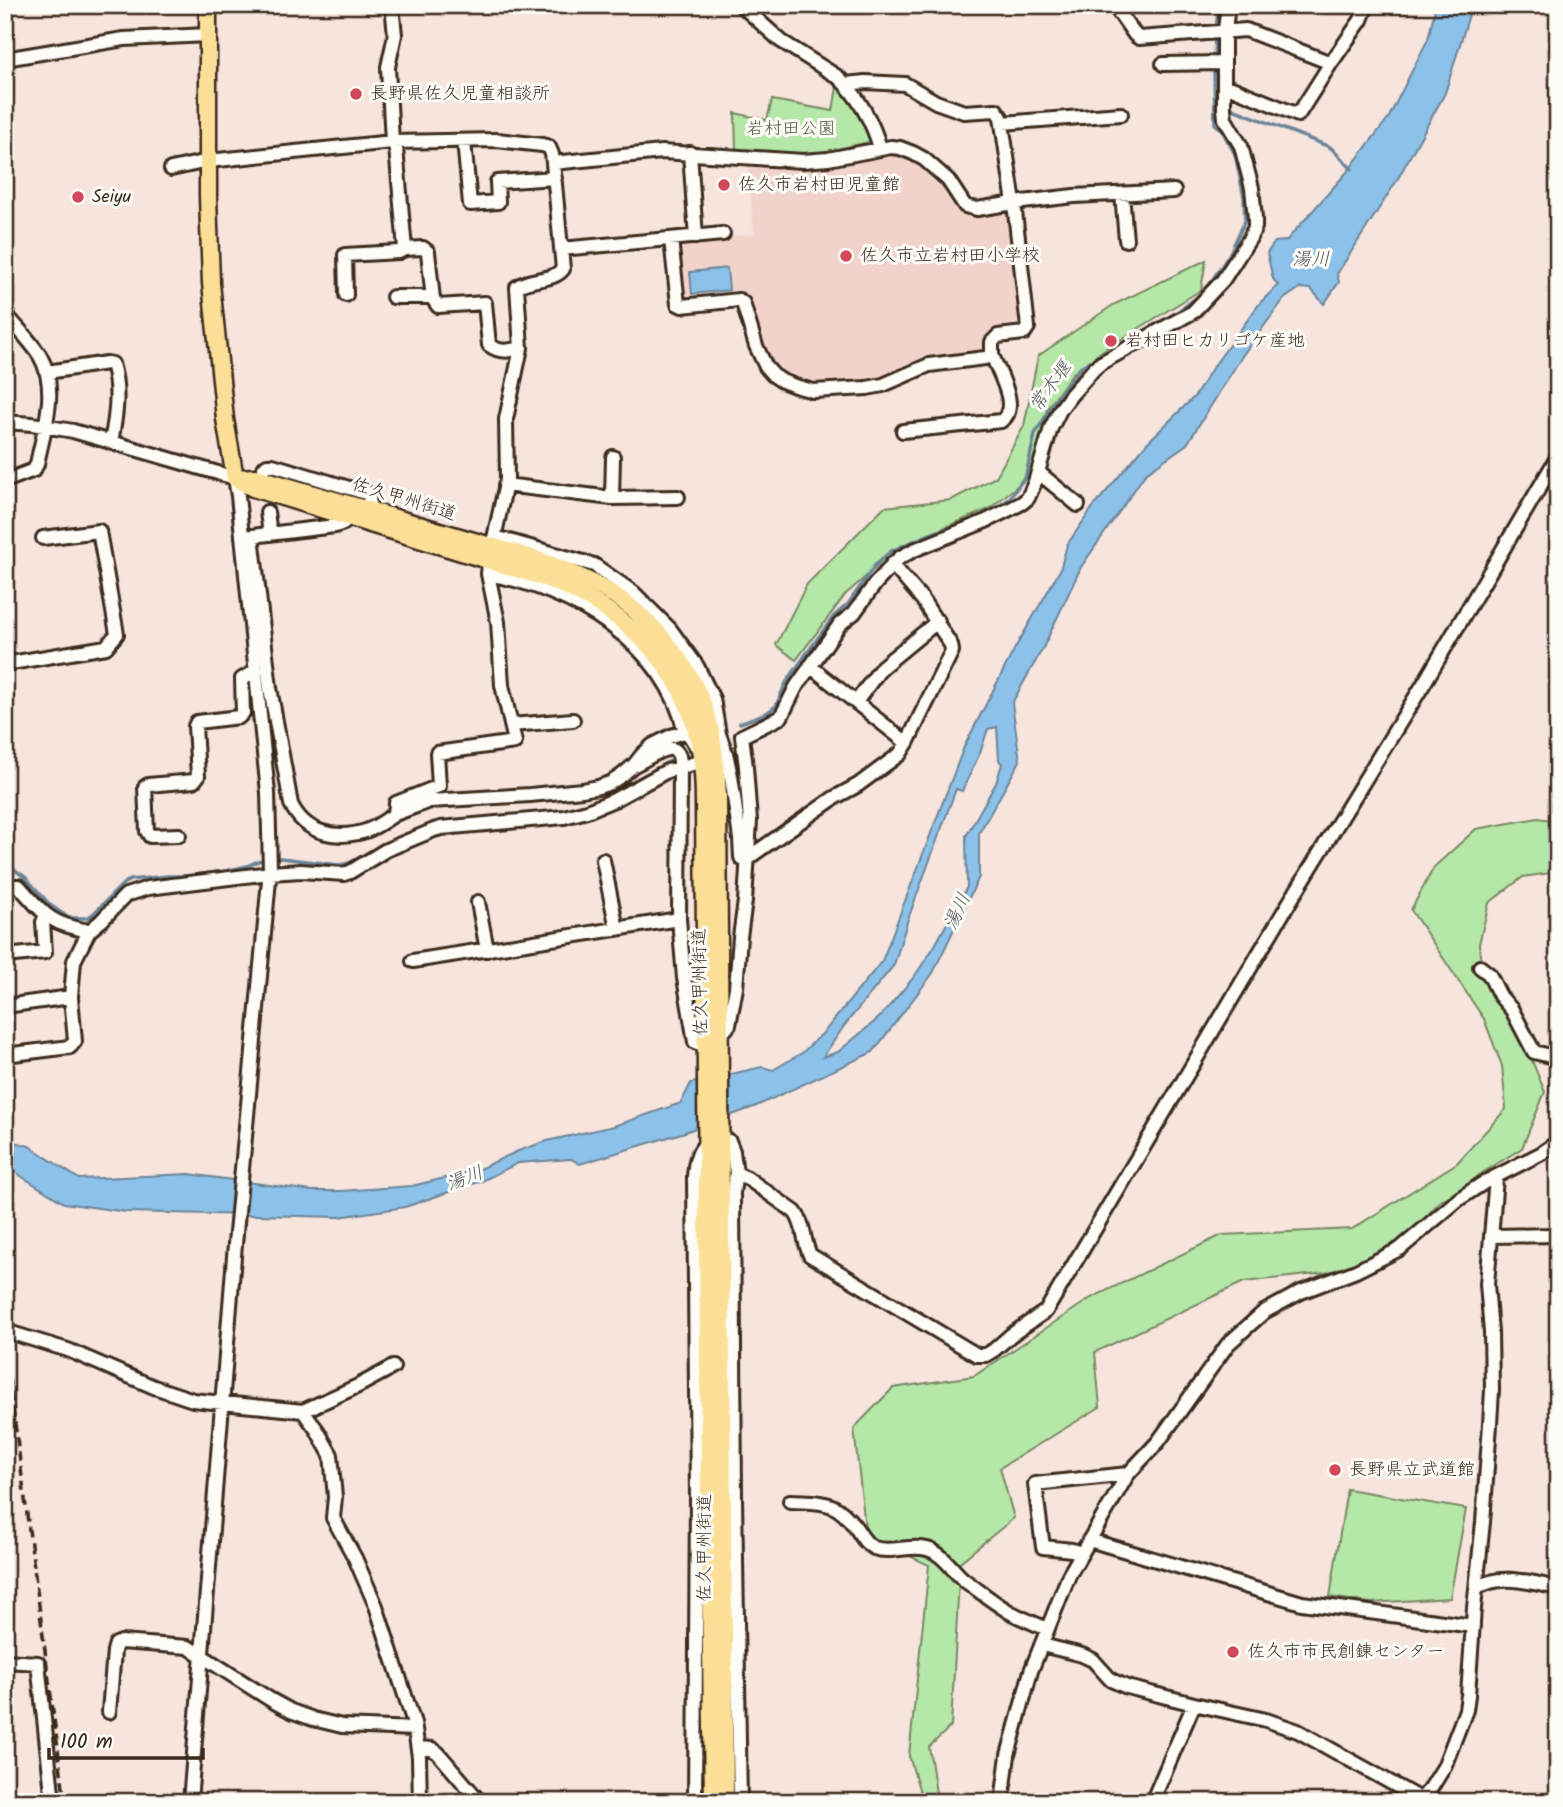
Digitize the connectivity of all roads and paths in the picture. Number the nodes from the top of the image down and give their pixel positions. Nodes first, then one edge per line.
1 (208, 5) edge
2 (392, 5) edge
3 (741, 5) edge
4 (1114, 5) edge
5 (1228, 5) edge
6 (1367, 5) edge
7 (1219, 32) junction
8 (208, 35) junction
9 (5, 59) edge
10 (1331, 63) junction
11 (1163, 64) dead end
12 (1218, 64) junction
13 (846, 84) junction
14 (1224, 98) junction
15 (1121, 114) dead end
16 (1002, 123) junction
17 (464, 141) junction
18 (392, 142) junction
19 (880, 148) junction
20 (690, 153) junction
21 (208, 161) junction
22 (553, 163) junction
23 (171, 169) dead end
24 (555, 178) junction
25 (1174, 191) dead end
26 (1122, 194) junction
27 (1014, 203) junction
28 (723, 234) dead end
29 (696, 237) junction
30 (671, 239) junction
31 (1126, 240) dead end
32 (561, 248) junction
33 (405, 249) junction
34 (346, 295) dead end
35 (393, 297) dead end
36 (433, 297) junction
37 (5, 313) edge
38 (521, 348) junction
39 (992, 355) junction
40 (47, 372) junction
41 (5, 422) edge
42 (44, 426) junction
43 (903, 431) dead end
44 (111, 442) junction
45 (1558, 456) edge
46 (612, 457) dead end
47 (264, 468) dead end
48 (1038, 472) junction
49 (235, 478) junction
50 (5, 481) edge
51 (505, 485) junction
52 (678, 497) dead end
53 (612, 498) junction
54 (1078, 505) dead end
55 (370, 510) junction
56 (267, 512) dead end
57 (346, 517) junction
58 (270, 534) junction
59 (247, 536) junction
60 (43, 538) dead end
61 (491, 555) junction
62 (892, 564) junction
63 (938, 621) junction
64 (5, 664) edge
65 (810, 666) junction
66 (256, 671) junction
67 (856, 702) junction
68 (573, 720) dead end
69 (511, 725) junction
70 (685, 732) junction
71 (742, 736) junction
72 (719, 738) junction
73 (906, 743) junction
74 (698, 757) junction
75 (634, 765) junction
76 (680, 768) junction
77 (395, 814) junction
78 (179, 835) dead end
79 (748, 857) junction
80 (603, 860) dead end
81 (270, 871) junction
82 (5, 886) edge
83 (478, 902) dead end
84 (46, 915) junction
85 (679, 919) junction
86 (617, 929) junction
87 (89, 930) junction
88 (487, 950) junction
89 (5, 956) edge
90 (414, 961) dead end
91 (1480, 967) dead end
92 (71, 998) junction
93 (5, 1006) edge
94 (720, 1031) junction
95 (711, 1048) junction
96 (5, 1055) edge
97 (1558, 1058) edge
98 (714, 1136) junction
99 (1558, 1142) edge
100 (736, 1173) junction
101 (1496, 1178) junction
102 (1558, 1235) edge
103 (1491, 1236) junction
104 (5, 1331) edge
105 (393, 1367) dead end
106 (222, 1403) junction
107 (303, 1411) junction
108 (1128, 1474) junction
109 (790, 1502) dead end
110 (1089, 1540) junction
111 (1081, 1553) junction
112 (1477, 1588) junction
113 (1558, 1588) edge
114 (1473, 1626) junction
115 (1047, 1629) junction
116 (1042, 1644) junction
117 (202, 1655) junction
118 (5, 1661) edge
119 (1194, 1704) junction
120 (109, 1712) dead end
121 (415, 1730) junction
122 (418, 1748) junction
123 (1419, 1800) edge
124 (53, 1802) edge
125 (190, 1802) edge
126 (419, 1802) edge
127 (480, 1802) edge
128 (695, 1802) edge
129 (713, 1802) edge
130 (726, 1802) edge
131 (740, 1802) edge
132 (1002, 1802) edge
133 (1152, 1802) edge

1 - 8 main road
2 - 18 street
3 - 13 street
4 - 7 street
5 - 7 street
6 - 10 street
7 - 10 street
7 - 12 street
8 - 9 street
8 - 21 main road
10 - 14 street
11 - 12 street
12 - 14 street
13 - 16 street
13 - 19 street
14 - 48 street
15 - 16 street
16 - 27 street
17 - 18 street
17 - 22 street
17 - 24 street
18 - 21 street
18 - 33 street
19 - 20 street
19 - 27 street
20 - 22 street
20 - 29 street
21 - 23 street
21 - 49 main road
22 - 24 street
24 - 32 street
25 - 26 street
26 - 27 street
26 - 31 street
27 - 39 street
28 - 29 street
29 - 30 street
30 - 32 street
30 - 39 street
32 - 38 street
33 - 34 street
33 - 36 street
35 - 36 street
36 - 38 street
37 - 40 street
38 - 51 street
39 - 43 street
40 - 42 street
40 - 44 street
41 - 42 street
42 - 44 street
42 - 50 street
44 - 49 street
45 - 100 street
46 - 53 street
47 - 55 street
48 - 54 street
48 - 62 street
49 - 55 main road, 佐久甲州街道
49 - 57 main road, 佐久甲州街道
49 - 59 street
51 - 53 street
51 - 61 street
52 - 53 street
55 - 61 main road, 佐久甲州街道
56 - 58 street
57 - 58 street
57 - 61 main road, 佐久甲州街道
58 - 59 street
59 - 66 street
59 - 77 street
60 - 64 street
61 - 69 street
61 - 70 street
61 - 72 main road, 佐久甲州街道
61 - 74 main road, 佐久甲州街道
62 - 63 street
62 - 65 street
63 - 67 street
63 - 73 street
65 - 67 street
65 - 71 street
66 - 78 street
66 - 81 street
67 - 73 street
68 - 69 street
69 - 77 street
70 - 74 street
70 - 75 street
71 - 72 street
71 - 79 street
72 - 79 street
72 - 94 main road, 佐久甲州街道
73 - 79 street
74 - 76 street
74 - 95 main road, 佐久甲州街道
75 - 76 street
75 - 77 street
76 - 81 street
76 - 85 street
79 - 94 street
80 - 86 street
81 - 87 street
81 - 106 street
82 - 84 street
83 - 88 street
84 - 87 street
84 - 89 street
85 - 86 street
85 - 95 street
86 - 88 street
87 - 92 street
88 - 90 street
91 - 97 street
92 - 93 street
92 - 96 street
94 - 95 main road, 佐久甲州街道
95 - 98 main road, 佐久甲州街道
98 - 100 street
98 - 128 street
98 - 129 main road, 佐久甲州街道
98 - 130 main road, 佐久甲州街道
99 - 101 street
100 - 131 street
101 - 103 street
101 - 108 street
102 - 103 street
103 - 112 street
104 - 106 street
105 - 107 street
106 - 107 street
106 - 117 street
107 - 121 street
108 - 110 street
108 - 111 street
109 - 115 street
110 - 111 street
110 - 114 street
111 - 115 street
112 - 113 street
112 - 114 street
114 - 123 street
115 - 116 street
116 - 119 street
116 - 132 street
117 - 120 street
117 - 121 street
117 - 125 street
118 - 124 street
119 - 123 street
119 - 133 street
121 - 122 street
122 - 126 street
122 - 127 street

